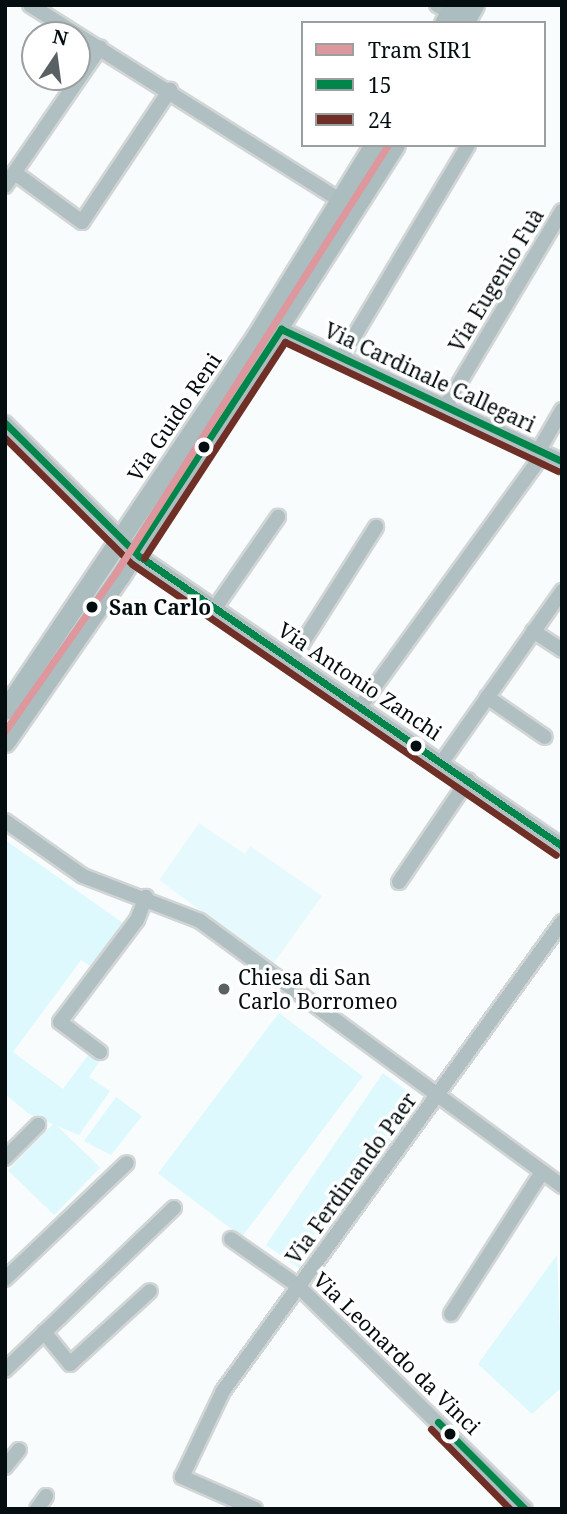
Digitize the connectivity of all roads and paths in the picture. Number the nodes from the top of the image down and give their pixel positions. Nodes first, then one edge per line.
1 (30, 5) edge
2 (474, 5) edge
3 (450, 14) edge
4 (100, 48) junction
5 (170, 90) junction
6 (373, 147) edge
7 (394, 147) edge
8 (467, 147) edge
9 (15, 173) junction
10 (5, 186) edge
11 (341, 201) junction
12 (562, 211) edge
13 (281, 329) junction
14 (340, 360) junction
15 (445, 407) junction
16 (562, 411) edge
17 (8, 430) edge
18 (542, 451) junction
19 (562, 461) edge
20 (278, 517) dead end
21 (376, 527) dead end
22 (128, 546) junction
23 (562, 591) edge
24 (215, 608) junction
25 (533, 631) junction
26 (562, 650) edge
27 (291, 661) junction
28 (487, 698) junction
29 (360, 707) junction
30 (5, 710) edge
31 (545, 737) dead end
32 (5, 742) edge
33 (442, 762) junction
34 (468, 780) junction
35 (5, 821) edge
36 (562, 845) edge
37 (399, 882) dead end
38 (146, 897) junction
39 (562, 922) edge
40 (100, 1052) dead end
41 (437, 1095) junction
42 (38, 1125) dead end
43 (5, 1158) edge
44 (127, 1163) dead end
45 (542, 1172) junction
46 (562, 1186) edge
47 (174, 1208) dead end
48 (231, 1239) dead end
49 (5, 1279) edge
50 (298, 1286) junction
51 (150, 1291) dead end
52 (451, 1314) dead end
53 (44, 1332) junction
54 (5, 1370) edge
55 (19, 1450) dead end
56 (5, 1467) edge
57 (46, 1496) dead end
58 (37, 1509) edge
59 (256, 1509) edge
60 (525, 1509) edge

1 - 4 street
2 - 3 street
4 - 5 street
4 - 9 street
5 - 9 street
5 - 11 street
6 - 11 street, Via Guido Reni
7 - 13 street, Via Guido Reni
8 - 14 street
9 - 10 street
11 - 22 street, Via Guido Reni
12 - 15 street, Via Eugenio Fuà
13 - 14 street, Via Cardinale Callegari
13 - 22 street, Via Guido Reni
14 - 15 street, Via Cardinale Callegari
15 - 18 street, Via Cardinale Callegari
16 - 18 street
17 - 22 street, Via Antonio Zanchi
18 - 19 street, Via Cardinale Callegari
18 - 29 street
20 - 24 street
21 - 27 street
22 - 24 street, Via Antonio Zanchi
22 - 30 street, Via Guido Reni
22 - 32 street, Via Guido Reni
23 - 25 street
24 - 27 street, Via Antonio Zanchi
25 - 26 street
25 - 28 street
27 - 29 street, Via Antonio Zanchi
28 - 31 street
28 - 33 street
29 - 33 street, Via Antonio Zanchi
33 - 34 street, Via Antonio Zanchi
34 - 36 street, Via Antonio Zanchi
34 - 37 street
35 - 38 street
38 - 40 street
38 - 41 street
39 - 41 street, Via Ferdinando Paer
41 - 45 street
41 - 50 street, Via Ferdinando Paer
42 - 43 street
44 - 49 street
45 - 46 street
45 - 52 street
47 - 53 street
48 - 50 street, Via Leonardo da Vinci
50 - 59 street, Via Ferdinando Paer
50 - 60 street, Via Leonardo da Vinci
51 - 53 street
53 - 54 street
55 - 56 street
57 - 58 street

